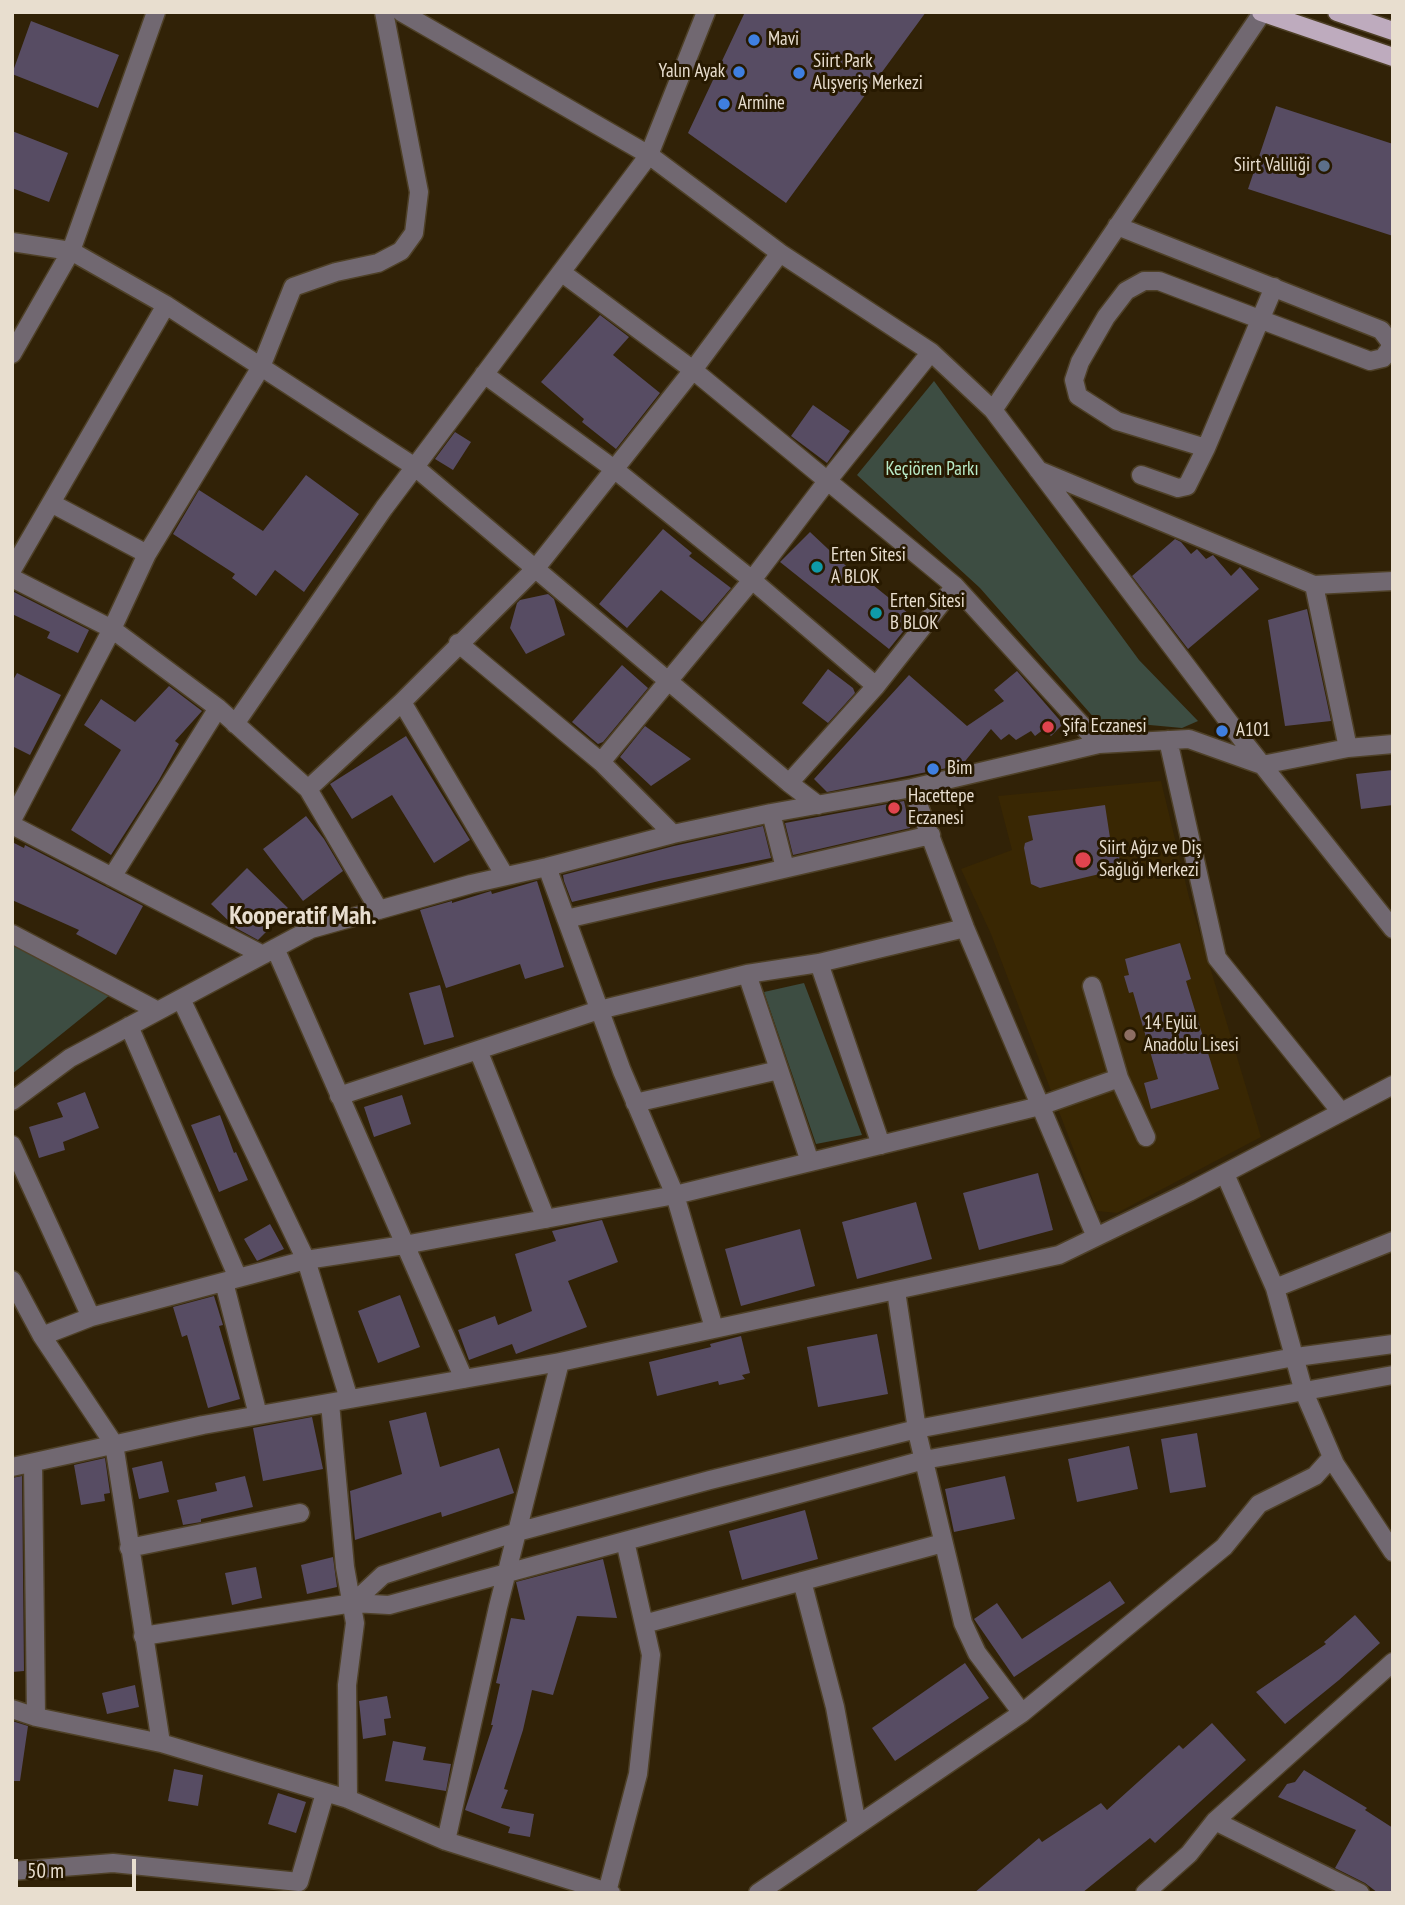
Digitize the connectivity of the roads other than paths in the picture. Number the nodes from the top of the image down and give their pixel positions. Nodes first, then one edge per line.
1 (156, 12) edge
2 (384, 12) edge
3 (401, 12) edge
4 (706, 12) edge
5 (1262, 12) edge
6 (1338, 12) edge
7 (1393, 31) edge
8 (1393, 57) edge
9 (649, 155) junction
10 (1117, 226) junction
11 (12, 242) edge
12 (71, 251) junction
13 (780, 253) junction
14 (561, 272) junction
15 (1274, 288) junction
16 (166, 305) junction
17 (1261, 320) junction
18 (931, 352) junction
19 (12, 354) edge
20 (261, 367) junction
21 (693, 370) junction
22 (484, 374) junction
23 (993, 410) junction
24 (1206, 448) junction
25 (415, 467) junction
26 (614, 469) junction
27 (1038, 470) junction
28 (1140, 475) dead end
29 (828, 480) junction
30 (51, 503) junction
31 (147, 554) junction
32 (536, 568) junction
33 (12, 570) edge
34 (12, 578) edge
35 (752, 580) junction
36 (1393, 581) edge
37 (1314, 585) junction
38 (955, 586) junction
39 (112, 629) junction
40 (458, 643) junction
41 (668, 679) junction
42 (876, 687) junction
43 (402, 702) junction
44 (218, 708) junction
45 (235, 724) junction
46 (1168, 740) junction
47 (1099, 744) junction
48 (1393, 744) edge
49 (1348, 748) junction
50 (601, 762) junction
51 (1262, 765) junction
52 (789, 783) junction
53 (912, 788) junction
54 (308, 789) junction
55 (818, 805) junction
56 (771, 813) junction
57 (12, 820) edge
58 (12, 825) edge
59 (673, 834) junction
60 (931, 835) junction
61 (547, 867) junction
62 (785, 868) junction
63 (505, 876) junction
64 (113, 877) junction
65 (379, 910) junction
66 (566, 919) junction
67 (965, 928) junction
68 (1393, 929) edge
69 (12, 934) edge
70 (269, 952) junction
71 (819, 963) junction
72 (747, 974) junction
73 (1092, 986) dead end
74 (181, 999) junction
75 (599, 1010) junction
76 (158, 1011) junction
77 (129, 1026) junction
78 (478, 1050) junction
79 (779, 1070) junction
80 (1119, 1078) junction
81 (1393, 1085) edge
82 (338, 1096) junction
83 (12, 1101) edge
84 (635, 1103) junction
85 (1040, 1106) junction
86 (1341, 1112) junction
87 (1146, 1137) dead end
88 (12, 1145) edge
89 (881, 1145) junction
90 (810, 1162) junction
91 (1225, 1174) junction
92 (676, 1195) junction
93 (546, 1219) junction
94 (1096, 1237) junction
95 (1393, 1241) edge
96 (404, 1245) junction
97 (306, 1260) junction
98 (12, 1280) edge
99 (231, 1280) junction
100 (1275, 1288) junction
101 (896, 1291) junction
102 (92, 1317) junction
103 (714, 1328) junction
104 (42, 1336) junction
105 (1393, 1344) edge
106 (1295, 1357) junction
107 (560, 1362) junction
108 (1393, 1375) edge
109 (464, 1379) junction
110 (1304, 1392) junction
111 (349, 1399) junction
112 (330, 1403) junction
113 (258, 1415) junction
114 (918, 1429) junction
115 (114, 1444) junction
116 (1332, 1457) junction
117 (924, 1460) junction
118 (33, 1463) junction
119 (12, 1467) edge
120 (300, 1513) dead end
121 (517, 1532) junction
122 (625, 1541) junction
123 (943, 1543) junction
124 (129, 1548) junction
125 (1393, 1552) edge
126 (506, 1574) junction
127 (802, 1581) junction
128 (352, 1603) junction
129 (644, 1624) junction
130 (143, 1636) junction
131 (1393, 1662) edge
132 (12, 1709) edge
133 (1022, 1713) junction
134 (36, 1717) junction
135 (161, 1743) junction
136 (325, 1793) junction
137 (348, 1799) junction
138 (1215, 1821) junction
139 (857, 1825) junction
140 (446, 1841) junction
141 (12, 1871) edge
142 (609, 1892) edge
143 (758, 1893) edge
144 (1145, 1893) edge
145 (1360, 1893) edge

1 - 12 street
2 - 20 street
3 - 9 street
4 - 9 street
5 - 8 main road
5 - 10 street
6 - 7 main road
9 - 13 street
9 - 14 street
10 - 15 street
10 - 23 street
11 - 12 street
12 - 16 street
12 - 19 street
13 - 18 street
13 - 21 street
14 - 21 street
14 - 22 street
15 - 17 street
15 - 17 street
16 - 20 street
16 - 30 street
17 - 24 street
17 - 24 street
18 - 23 street
18 - 29 street
20 - 25 street
20 - 31 street
21 - 26 street
21 - 29 street
22 - 25 street
22 - 26 street
23 - 27 street
24 - 28 street
25 - 32 street
25 - 45 street
26 - 32 street
26 - 35 street
27 - 37 street
27 - 51 street
29 - 35 street
29 - 38 street
30 - 31 street
30 - 33 street
31 - 39 street
32 - 40 street
32 - 41 street
34 - 39 street
35 - 41 street
35 - 42 street
36 - 37 street
37 - 49 street
38 - 42 street
38 - 47 street
39 - 44 street
39 - 57 street
40 - 43 street
40 - 50 street
41 - 50 street
41 - 52 street
42 - 52 street
43 - 54 street
43 - 63 street
44 - 45 street
44 - 64 street
45 - 54 street
46 - 47 street
46 - 51 street
46 - 86 street
47 - 53 street
48 - 49 street
49 - 51 street
50 - 59 street
51 - 68 street
52 - 55 street
53 - 55 street
53 - 60 street
54 - 65 street
55 - 56 street
56 - 59 street
56 - 62 street
58 - 64 street
59 - 61 street
60 - 62 street
60 - 67 street
61 - 63 street
61 - 66 street
62 - 66 street
63 - 65 street
64 - 70 street
65 - 70 street
66 - 75 street
67 - 71 street
67 - 85 street
69 - 76 street
70 - 74 street
70 - 82 street
71 - 72 street
71 - 89 street
72 - 75 street
72 - 79 street
73 - 80 street
74 - 76 street
74 - 97 street
75 - 78 street
75 - 84 street
76 - 77 street
77 - 83 street
77 - 99 street
78 - 82 street
78 - 93 street
79 - 84 street
79 - 90 street
80 - 85 street
80 - 87 street
81 - 86 street
82 - 96 street
84 - 92 street
85 - 89 street
85 - 94 street
86 - 91 street
88 - 102 street
89 - 90 street
90 - 92 street
91 - 94 street
91 - 100 street
92 - 93 street
92 - 103 street
93 - 96 street
94 - 101 street
95 - 100 street
96 - 97 street
96 - 109 street
97 - 99 street
97 - 111 street
98 - 104 street
99 - 102 street
99 - 113 street
100 - 106 street
101 - 103 street
101 - 114 street
102 - 104 street
103 - 107 street
104 - 115 street
105 - 106 street
106 - 110 street
106 - 114 street
107 - 109 street
107 - 121 street
108 - 110 street
109 - 111 street
110 - 116 street
110 - 117 street
111 - 112 street
112 - 113 street
112 - 128 street
113 - 115 street
114 - 117 street
114 - 121 street
115 - 118 street
115 - 124 street
116 - 125 street
116 - 133 street
117 - 122 street
117 - 123 street
118 - 119 street
118 - 134 street
120 - 124 street
121 - 126 street
121 - 128 street
122 - 126 street
122 - 129 street
123 - 127 street
123 - 133 street
124 - 130 street
126 - 128 street
126 - 140 street
127 - 129 street
127 - 139 street
128 - 130 street
128 - 137 street
129 - 142 street
130 - 135 street
131 - 138 street
132 - 134 street
133 - 139 street
134 - 135 street
135 - 136 street
136 - 137 street
136 - 141 street
137 - 140 street
138 - 144 street
138 - 145 street
139 - 143 street
140 - 142 street

